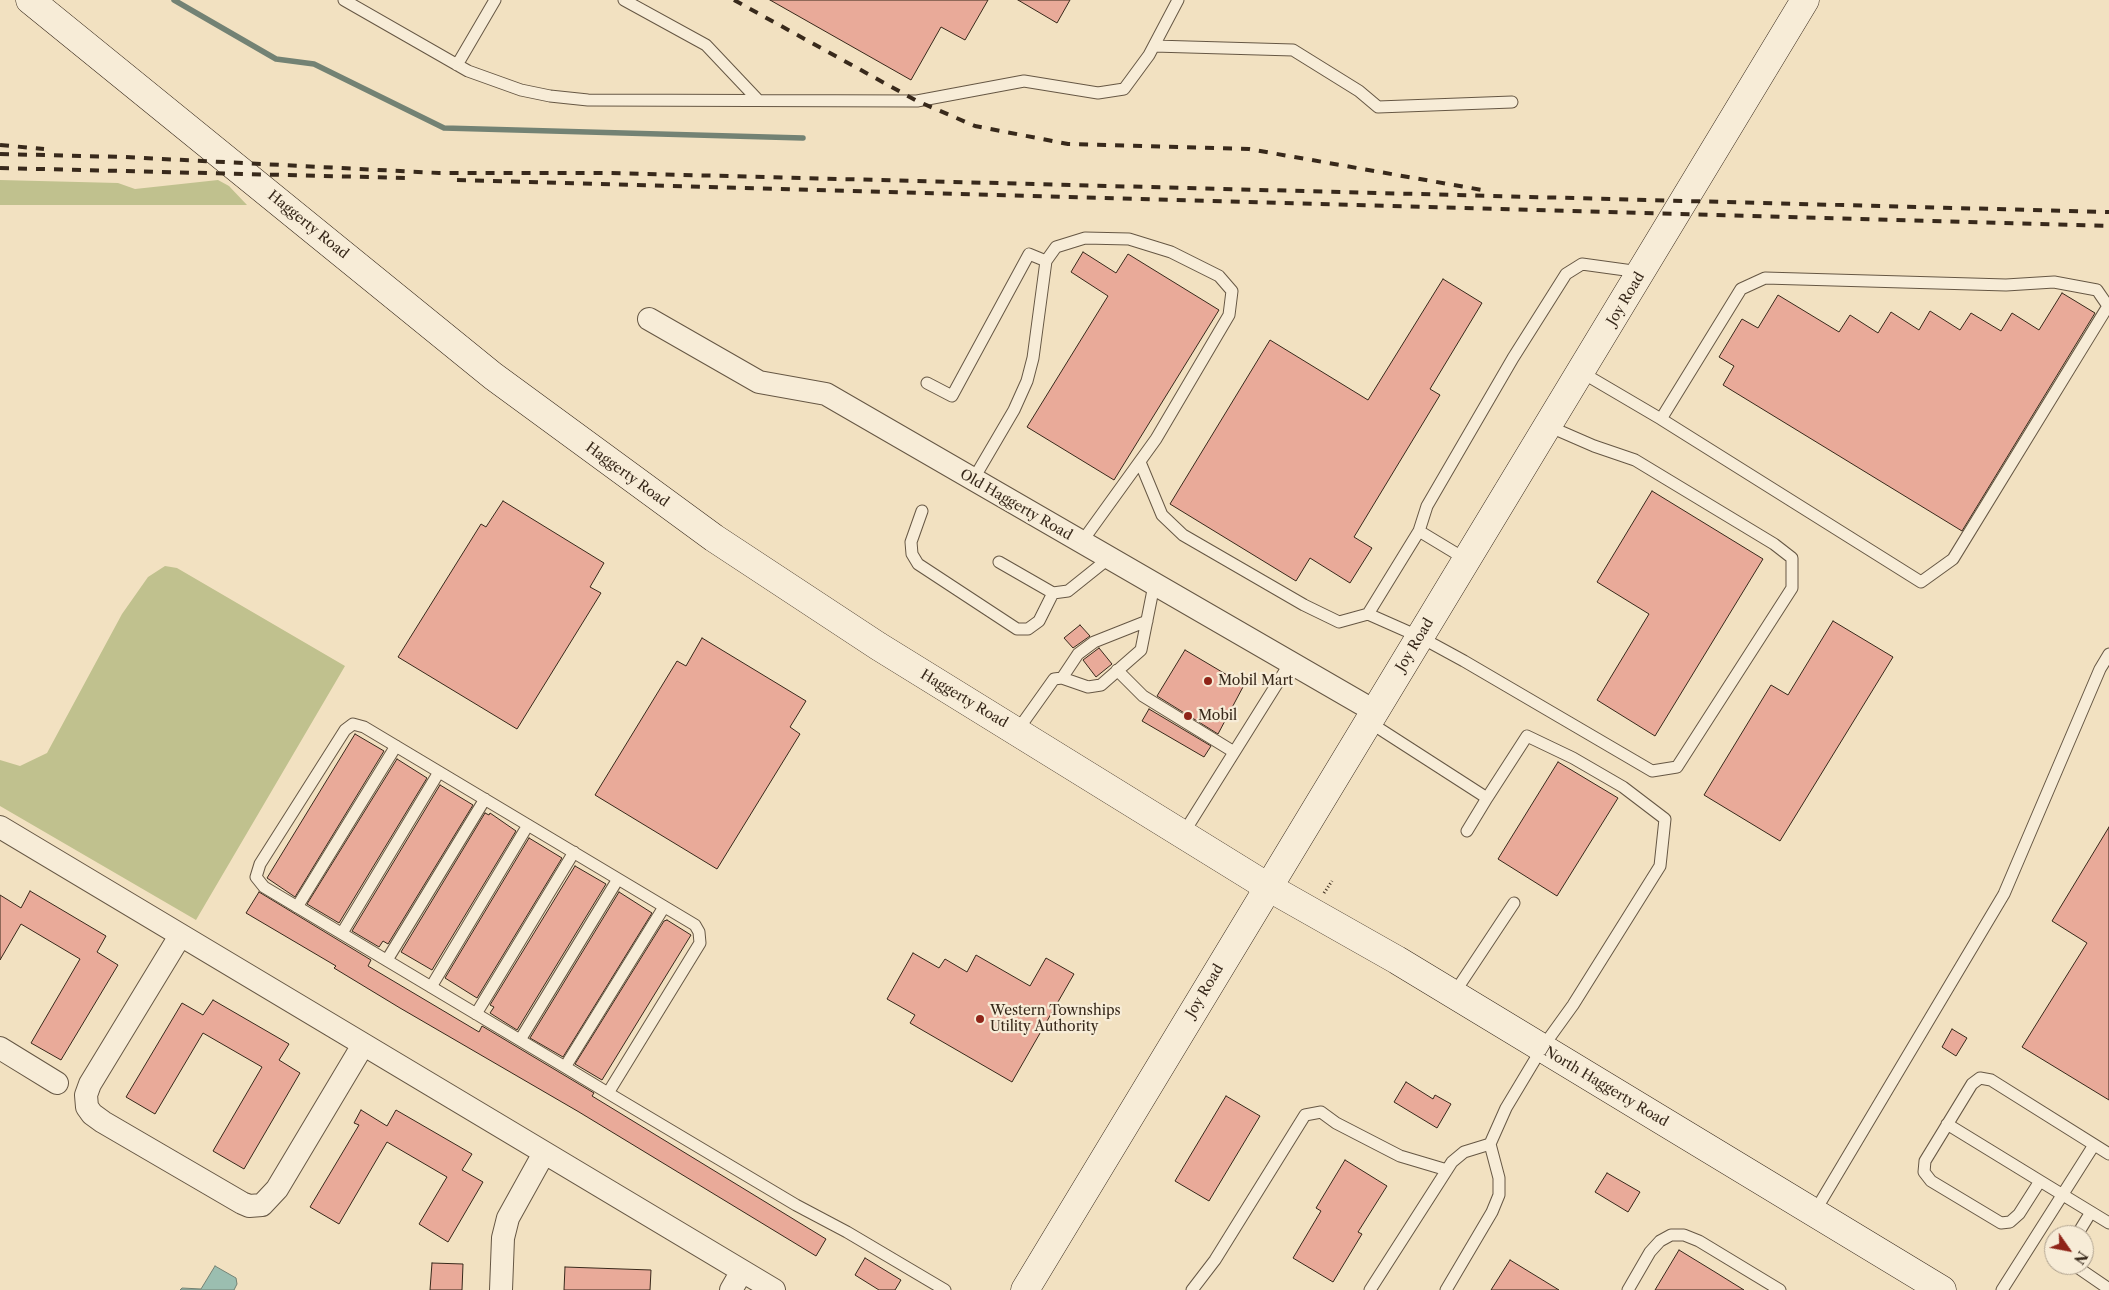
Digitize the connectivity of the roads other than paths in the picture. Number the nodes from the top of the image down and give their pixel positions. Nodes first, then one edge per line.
1 (30, 0) edge
2 (344, 0) edge
3 (496, 0) edge
4 (624, 0) edge
5 (1178, 0) edge
6 (1805, 0) edge
7 (1154, 46) junction
8 (457, 64) junction
9 (758, 100) junction
10 (1512, 102) dead end
11 (1046, 261) junction
12 (1642, 272) junction
13 (650, 318) dead end
14 (1581, 372) junction
15 (927, 383) dead end
16 (1661, 419) junction
17 (1548, 426) junction
18 (1140, 462) junction
19 (973, 480) junction
20 (922, 511) dead end
21 (1419, 531) junction
22 (1081, 543) junction
23 (1108, 559) junction
24 (1466, 560) junction
25 (999, 562) dead end
26 (1154, 585) junction
27 (1053, 593) junction
28 (1368, 614) junction
29 (1147, 621) junction
30 (1420, 637) junction
31 (2109, 654) edge
32 (1290, 663) junction
33 (1117, 670) junction
34 (1062, 678) junction
35 (1373, 717) junction
36 (1017, 731) junction
37 (396, 746) junction
38 (1234, 752) junction
39 (439, 772) junction
40 (1487, 798) junction
41 (485, 799) junction
42 (528, 825) junction
43 (0, 827) edge
44 (1467, 831) dead end
45 (1183, 834) junction
46 (574, 852) junction
47 (618, 879) junction
48 (1268, 887) junction
49 (1514, 903) dead end
50 (298, 907) junction
51 (664, 907) junction
52 (342, 934) junction
53 (180, 936) junction
54 (387, 960) junction
55 (431, 987) junction
56 (1453, 995) junction
57 (476, 1014) junction
58 (520, 1040) junction
59 (364, 1045) junction
60 (0, 1048) edge
61 (1542, 1048) junction
62 (565, 1067) junction
63 (57, 1083) dead end
64 (608, 1093) junction
65 (1947, 1124) junction
66 (1490, 1144) junction
67 (2094, 1145) junction
68 (544, 1153) junction
69 (2109, 1154) edge
70 (1447, 1170) junction
71 (2040, 1181) junction
72 (2062, 1195) junction
73 (2091, 1212) junction
74 (1814, 1213) junction
75 (2109, 1223) edge
76 (2083, 1225) edge
77 (2089, 1275) edge
78 (736, 1280) edge
79 (2109, 1288) edge
80 (501, 1290) edge
81 (774, 1290) edge
82 (945, 1290) edge
83 (1025, 1290) edge
84 (1192, 1290) edge
85 (1370, 1290) edge
86 (1446, 1290) edge
87 (1628, 1290) edge
88 (1780, 1290) edge
89 (1942, 1290) edge
90 (2002, 1290) edge

1 - 36 main road, Haggerty Road
2 - 8 lane
3 - 8 lane
4 - 9 lane
5 - 7 lane
6 - 12 main road, Joy Road
7 - 9 lane
7 - 10 lane
8 - 9 lane
11 - 15 lane
11 - 18 lane
11 - 19 lane
12 - 14 main road, Joy Road
12 - 21 lane
13 - 19 street, Old Haggerty Road
14 - 16 lane
14 - 17 main road, Joy Road
16 - 16 lane
17 - 24 main road, Joy Road
17 - 30 lane
18 - 22 lane
18 - 28 lane
19 - 22 street, Old Haggerty Road
20 - 27 lane
21 - 24 lane
21 - 28 lane
22 - 23 street, Old Haggerty Road
23 - 26 street, Old Haggerty Road
23 - 27 lane
24 - 30 main road, Joy Road
25 - 27 lane
26 - 29 lane
26 - 32 street, Old Haggerty Road
28 - 30 lane
29 - 33 lane
29 - 34 lane
30 - 35 main road, Joy Road
31 - 74 lane
32 - 35 street, Old Haggerty Road
32 - 38 lane
33 - 34 lane
33 - 38 lane
34 - 36 lane
35 - 40 lane
35 - 48 main road, Joy Road
36 - 45 main road, Haggerty Road
37 - 39 lane
37 - 50 lane
37 - 50 lane
38 - 45 lane
39 - 41 lane
39 - 52 lane
40 - 44 lane
40 - 61 lane
41 - 42 lane
41 - 54 lane
42 - 46 lane
42 - 55 lane
43 - 53 street
45 - 48 main road, Haggerty Road
46 - 47 lane
46 - 57 lane
47 - 51 lane
47 - 58 lane
48 - 56 main road, North Haggerty Road
48 - 83 main road, Joy Road
49 - 56 lane
50 - 52 lane
51 - 62 lane
51 - 64 lane
52 - 54 lane
53 - 59 street
53 - 59 street
54 - 55 lane
55 - 57 lane
56 - 61 main road, North Haggerty Road
57 - 58 lane
58 - 62 lane
59 - 68 street
60 - 63 street
61 - 66 lane
61 - 74 main road, North Haggerty Road
62 - 64 lane
64 - 82 lane
65 - 67 lane
65 - 71 lane
65 - 71 lane
66 - 70 lane
66 - 86 lane
67 - 69 lane
67 - 72 lane
68 - 78 street
68 - 80 street
70 - 84 lane
70 - 85 lane
71 - 72 lane
72 - 73 lane
72 - 90 lane
73 - 75 lane
73 - 76 lane
74 - 89 main road, North Haggerty Road
77 - 79 lane
78 - 81 street
87 - 88 lane

